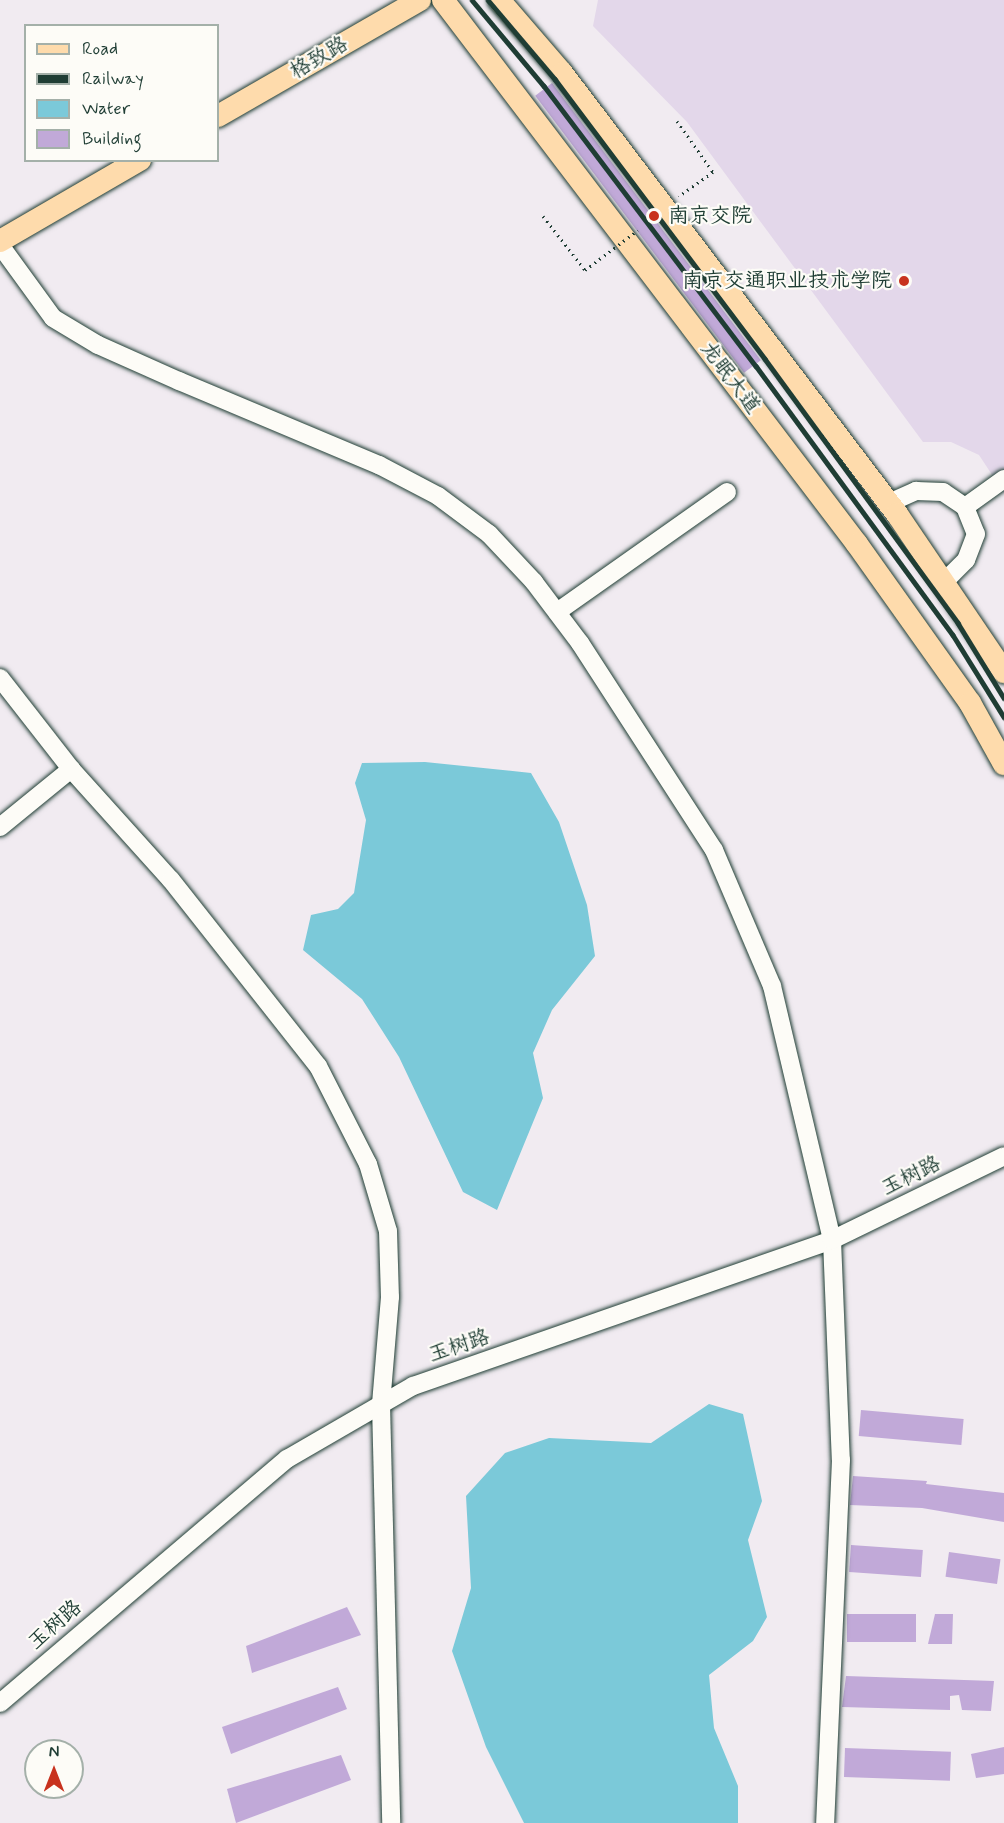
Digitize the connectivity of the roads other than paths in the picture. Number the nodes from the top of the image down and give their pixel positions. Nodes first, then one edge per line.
1 (420, 0) edge
2 (443, 0) edge
3 (499, 0) edge
4 (219, 115) edge
5 (137, 162) edge
6 (0, 243) edge
7 (1004, 479) edge
8 (727, 492) dead end
9 (889, 503) junction
10 (965, 507) junction
11 (944, 582) junction
12 (557, 612) junction
13 (1004, 672) edge
14 (0, 678) edge
15 (1004, 764) edge
16 (71, 769) junction
17 (0, 827) edge
18 (1004, 1156) edge
19 (832, 1239) junction
20 (381, 1404) junction
21 (0, 1703) edge
22 (391, 1823) edge
23 (825, 1823) edge

1 - 4 main road, 格致路
2 - 15 main road, 龙眠大道
3 - 9 main road
5 - 6 main road
6 - 12 street
7 - 10 street
8 - 12 street
9 - 10 street
9 - 11 main road
10 - 11 street
11 - 13 main road
12 - 19 street
14 - 16 street
16 - 17 street
16 - 20 street
18 - 19 street, 玉树路
19 - 20 street, 玉树路
19 - 23 street
20 - 21 street, 玉树路
20 - 22 street

